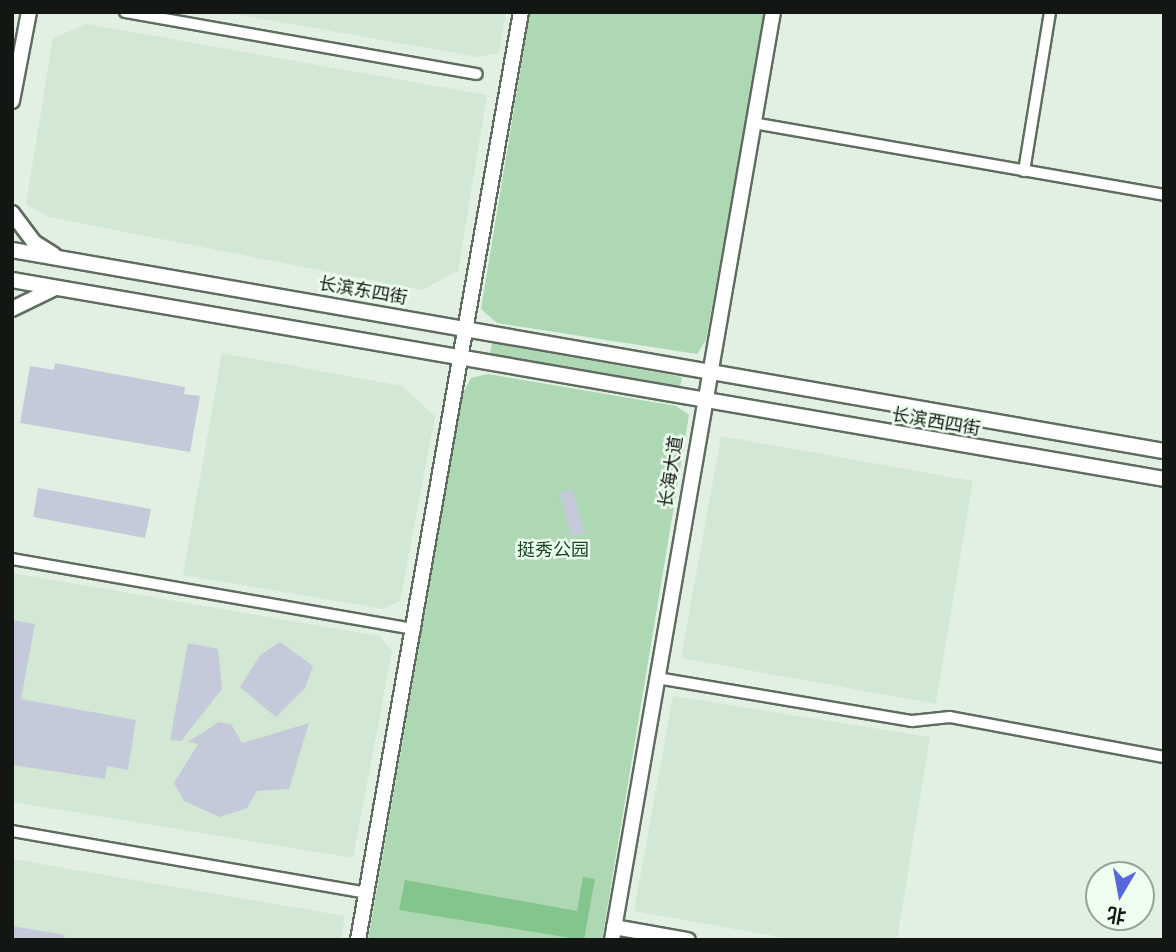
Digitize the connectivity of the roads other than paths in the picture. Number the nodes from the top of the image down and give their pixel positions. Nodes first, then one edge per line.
1 (29, 12) edge
2 (125, 12) edge
3 (521, 12) edge
4 (773, 12) edge
5 (1050, 12) edge
6 (477, 74) dead end
7 (12, 101) edge
8 (753, 124) junction
9 (1024, 171) junction
10 (1164, 195) edge
11 (12, 213) edge
12 (12, 250) edge
13 (65, 261) junction
14 (12, 280) edge
15 (57, 288) junction
16 (12, 309) edge
17 (469, 329) junction
18 (464, 359) junction
19 (708, 370) junction
20 (702, 400) junction
21 (1164, 451) edge
22 (1164, 479) edge
23 (12, 559) edge
24 (415, 629) junction
25 (657, 678) junction
26 (1164, 757) edge
27 (12, 831) edge
28 (366, 893) junction
29 (613, 933) edge
30 (358, 940) edge
31 (688, 940) edge

1 - 7 main road
2 - 6 street
3 - 17 main road
4 - 8 main road, 长海大道
5 - 9 street
8 - 9 street
8 - 19 main road, 长海大道
9 - 10 street
11 - 13 main road
12 - 13 main road, 长滨东四街
13 - 17 main road, 长滨东四街
14 - 15 main road
15 - 16 main road
15 - 18 main road
17 - 18 main road
17 - 19 main road, 长滨东四街
18 - 20 main road
18 - 24 main road
19 - 20 main road, 长海大道
19 - 21 main road, 长滨西四街
20 - 22 main road, 长滨西四街
20 - 25 main road, 长海大道
23 - 24 street
24 - 28 main road
25 - 26 street
25 - 29 main road, 长海大道
27 - 28 street
28 - 30 main road
29 - 31 main road

